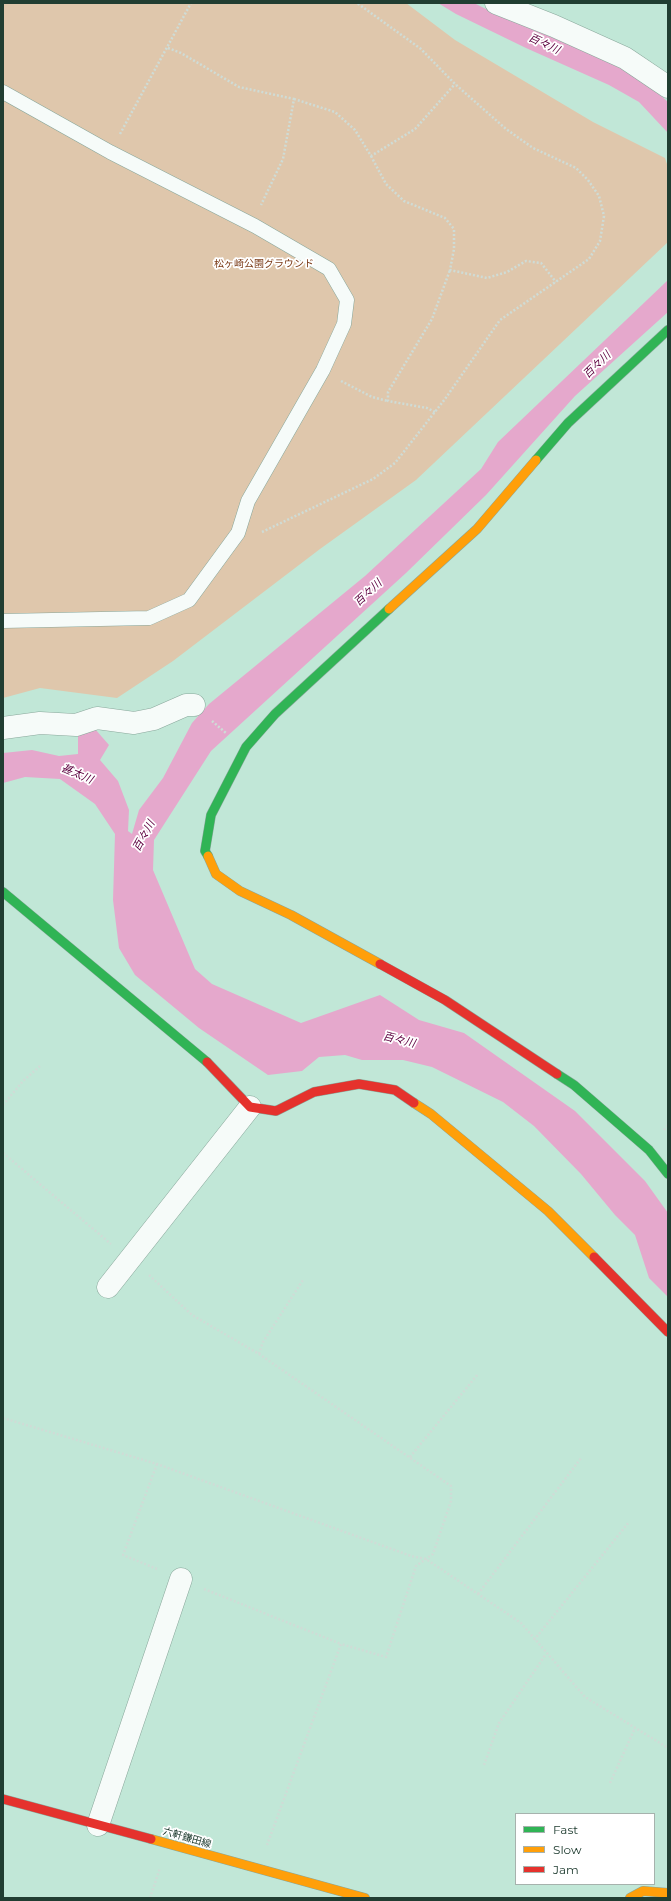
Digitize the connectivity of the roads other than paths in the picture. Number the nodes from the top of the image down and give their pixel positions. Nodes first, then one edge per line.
1 (496, 3) edge
2 (668, 87) edge
3 (3, 92) edge
4 (668, 330) edge
5 (3, 621) edge
6 (194, 705) dead end
7 (3, 728) edge
8 (3, 892) edge
9 (250, 1107) junction
10 (668, 1174) edge
11 (108, 1287) dead end
12 (668, 1332) edge
13 (181, 1579) dead end
14 (3, 1799) edge
15 (98, 1825) junction
16 (668, 1892) edge
17 (365, 1898) edge
18 (630, 1898) edge

1 - 2 street
3 - 5 lane
4 - 10 street
6 - 7 street
8 - 9 street
9 - 11 street
9 - 12 street
13 - 15 street
14 - 15 street, 六軒鎌田線
15 - 17 street, 六軒鎌田線
16 - 18 street

